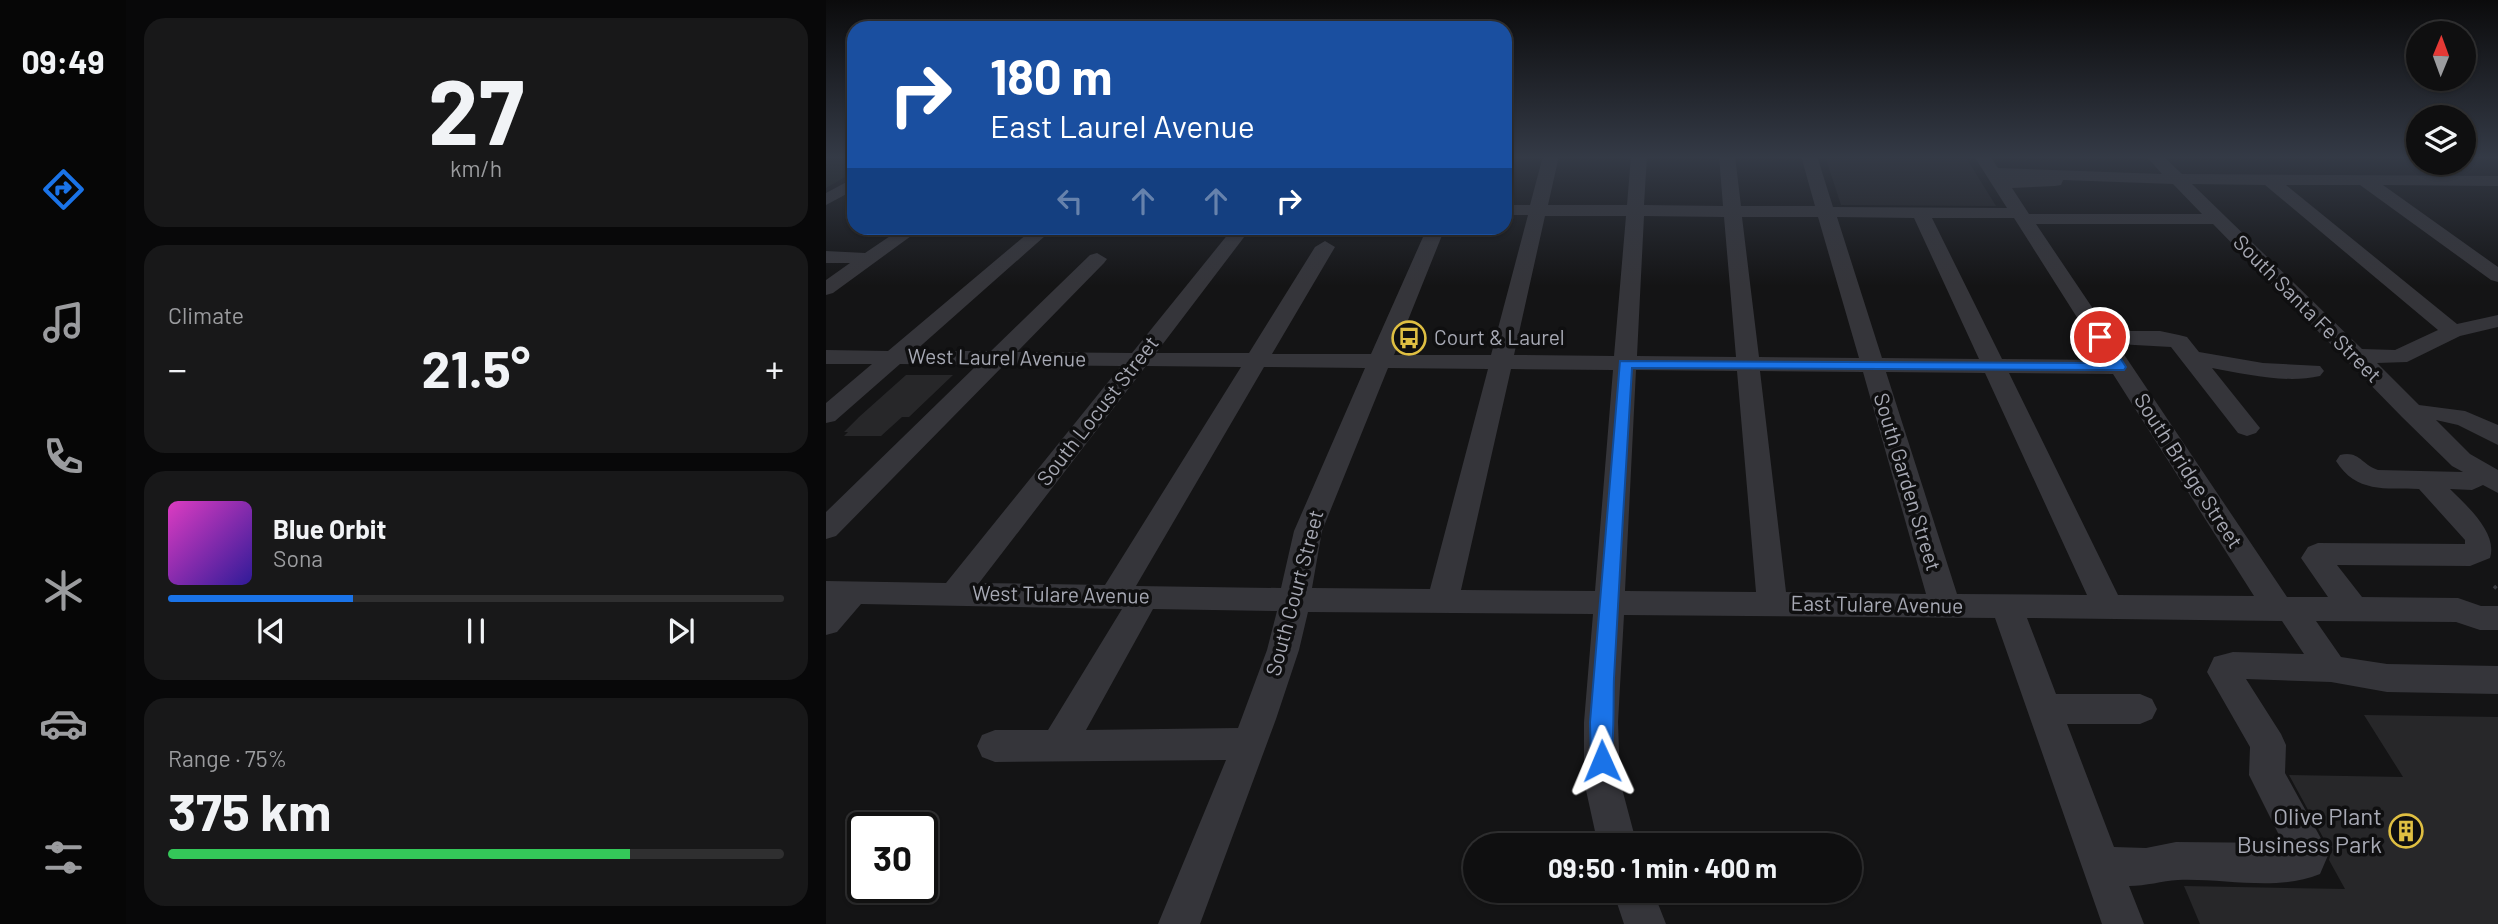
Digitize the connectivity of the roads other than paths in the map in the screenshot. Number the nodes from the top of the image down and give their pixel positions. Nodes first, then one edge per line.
1 (1540, 199) edge
2 (1636, 199) edge
3 (1731, 199) edge
4 (1821, 199) edge
5 (2010, 199) edge
6 (2197, 199) edge
7 (2293, 199) edge
8 (2391, 199) edge
9 (826, 208) edge
10 (845, 208) dead end
11 (1512, 211) edge
12 (1537, 211) junction
13 (1635, 211) junction
14 (1732, 212) junction
15 (1825, 213) junction
16 (1921, 213) junction
17 (2021, 216) junction
18 (2217, 219) junction
19 (903, 235) edge
20 (1037, 235) edge
21 (1236, 235) edge
22 (1433, 235) edge
23 (1325, 247) dead end
24 (826, 257) edge
25 (860, 257) dead end
26 (1097, 259) dead end
27 (2498, 276) edge
28 (826, 289) edge
29 (2498, 321) edge
30 (2454, 331) junction
31 (2100, 337) junction
32 (2355, 356) junction
33 (826, 357) edge
34 (894, 357) junction
35 (997, 358) junction
36 (2193, 358) junction
37 (1138, 359) junction
38 (1256, 360) junction
39 (1379, 361) junction
40 (1502, 362) junction
41 (1625, 363) junction
42 (1749, 364) junction
43 (1872, 365) junction
44 (1996, 366) junction
45 (2119, 367) junction
46 (2312, 371) dead end
47 (2411, 412) junction
48 (826, 416) edge
49 (2247, 428) dead end
50 (2498, 437) edge
51 (2348, 461) dead end
52 (2477, 475) edge
53 (2425, 480) junction
54 (2498, 505) edge
55 (826, 528) edge
56 (840, 592) edge
57 (954, 594) junction
58 (1130, 596) junction
59 (1295, 600) junction
60 (1443, 600) junction
61 (1608, 601) junction
62 (1772, 603) junction
63 (1945, 606) junction
64 (2497, 606) edge
65 (2007, 607) junction
66 (2109, 608) junction
67 (2286, 610) junction
68 (2354, 611) junction
69 (826, 622) edge
70 (2331, 669) junction
71 (2498, 680) edge
72 (2044, 709) junction
73 (2140, 709) dead end
74 (1249, 744) junction
75 (995, 746) dead end
76 (1058, 746) junction
77 (1614, 833) edge
78 (2102, 866) junction
79 (1637, 903) edge
80 (1179, 924) edge
81 (1644, 924) edge
82 (2123, 924) edge

1 - 12 street
2 - 13 street
3 - 14 street
4 - 15 street, South Garden Street
5 - 17 street, South Bridge Street
6 - 18 street, South Santa Fe Street
7 - 30 street
8 - 27 street
9 - 10 street
11 - 12 street
12 - 13 street
12 - 40 street
13 - 14 street
13 - 41 street
14 - 15 street
14 - 42 street
15 - 16 street
15 - 43 street, South Garden Street
16 - 17 street
16 - 44 street
17 - 18 street
17 - 31 street, South Bridge Street
18 - 32 street, South Santa Fe Street
19 - 28 street
20 - 34 street
21 - 37 street, South Locust Street
22 - 39 street, South Court Street
23 - 38 street
24 - 25 street
26 - 35 street
29 - 30 street
30 - 32 street
31 - 36 street
31 - 45 street, South Bridge Street
32 - 47 street, South Santa Fe Street
33 - 34 street, West Laurel Avenue
34 - 35 street, West Laurel Avenue
34 - 48 street
35 - 37 street, West Laurel Avenue
35 - 55 street
36 - 46 street
36 - 49 street
37 - 38 street, West Laurel Avenue
37 - 57 street, South Locust Street
38 - 39 street, West Laurel Avenue
38 - 58 street
39 - 40 street, West Laurel Avenue
39 - 59 street, South Court Street
40 - 41 street, West Laurel Avenue
40 - 60 street
41 - 42 street, West Laurel Avenue
41 - 61 street
42 - 43 street, West Laurel Avenue
42 - 62 street
43 - 44 street, West Laurel Avenue
43 - 63 street, South Garden Street
44 - 45 street, West Laurel Avenue
44 - 66 street
45 - 67 street, South Bridge Street
47 - 50 street
47 - 52 street, South Santa Fe Street
51 - 53 street
52 - 53 street
52 - 54 street, South Santa Fe Street
53 - 68 street
56 - 57 street, West Tulare Avenue
56 - 69 street
57 - 58 street, West Tulare Avenue
58 - 59 street, West Tulare Avenue
58 - 76 street
59 - 60 street, East Tulare Avenue
59 - 74 street, South Court Street
60 - 61 street, East Tulare Avenue
61 - 62 street, East Tulare Avenue
61 - 77 street
62 - 63 street, East Tulare Avenue
63 - 65 street, East Tulare Avenue
64 - 68 street, East Tulare Avenue
65 - 66 street, East Tulare Avenue
65 - 72 street
66 - 67 street, East Tulare Avenue
67 - 68 street, East Tulare Avenue
67 - 70 street, South Bridge Street
70 - 71 street
70 - 78 street
72 - 73 street
72 - 78 street
74 - 76 street
74 - 80 street, South Court Street
75 - 76 street
78 - 82 street
79 - 81 street

